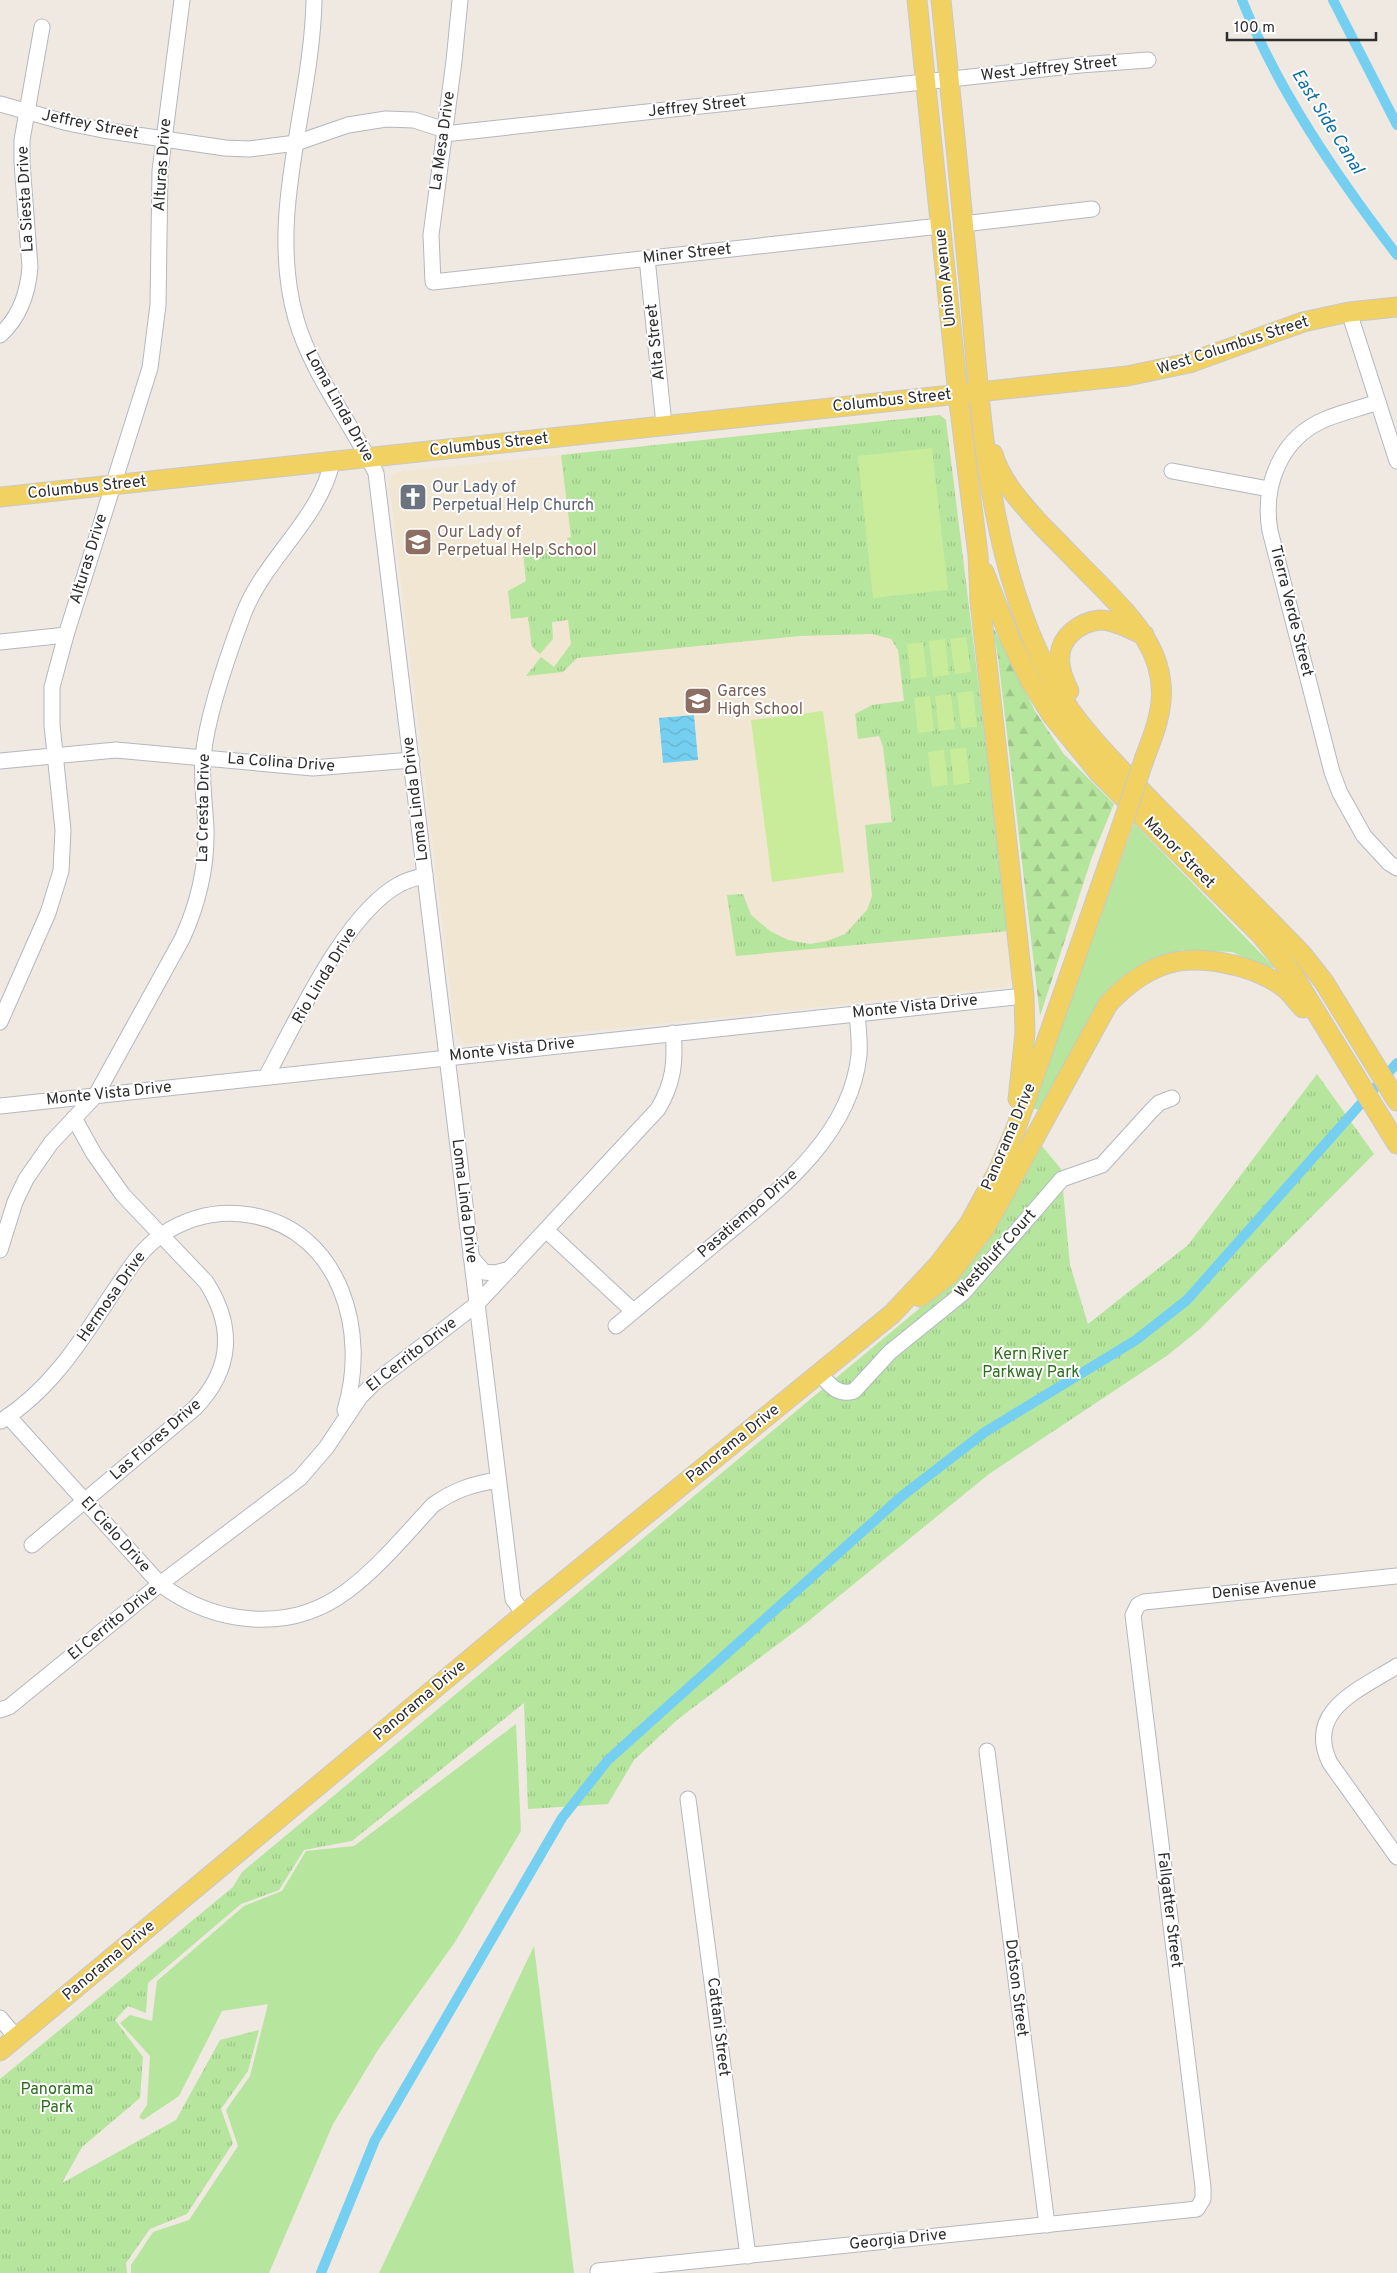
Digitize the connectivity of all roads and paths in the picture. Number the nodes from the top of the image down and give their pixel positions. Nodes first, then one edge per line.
1 (182, 0) edge
2 (314, 0) edge
3 (460, 0) edge
4 (917, 0) edge
5 (941, 0) edge
6 (42, 27) dead end
7 (1148, 60) dead end
8 (949, 79) junction
9 (926, 82) junction
10 (0, 104) edge
11 (26, 112) junction
12 (444, 132) junction
13 (164, 139) junction
14 (296, 143) junction
15 (1092, 209) dead end
16 (963, 224) junction
17 (940, 226) junction
18 (647, 258) junction
19 (433, 282) joint
20 (1397, 307) edge
21 (1349, 312) junction
22 (0, 335) edge
23 (979, 391) junction
24 (958, 394) junction
25 (1378, 402) junction
26 (982, 412) junction
27 (664, 425) junction
28 (369, 458) junction
29 (1397, 461) edge
30 (332, 462) junction
31 (1172, 471) dead end
32 (113, 485) junction
33 (1269, 489) junction
34 (0, 497) edge
35 (1002, 552) joint
36 (978, 555) junction
37 (66, 635) junction
38 (1145, 636) junction
39 (0, 642) edge
40 (1091, 735) junction
41 (55, 755) junction
42 (203, 758) junction
43 (412, 760) junction
44 (0, 761) edge
45 (1393, 866) edge
46 (425, 875) junction
47 (1024, 996) junction
48 (857, 1013) junction
49 (0, 1022) edge
50 (1326, 1029) junction
51 (673, 1033) junction
52 (446, 1058) junction
53 (266, 1077) junction
54 (96, 1095) junction
55 (1395, 1097) edge
56 (1172, 1098) dead end
57 (0, 1106) edge
58 (74, 1118) junction
59 (1016, 1128) junction
60 (1397, 1144) edge
61 (1049, 1214) dead end
62 (1030, 1218) junction
63 (546, 1230) junction
64 (161, 1235) junction
65 (0, 1250) edge
66 (471, 1257) junction
67 (510, 1269) junction
68 (476, 1304) junction
69 (633, 1311) junction
70 (616, 1326) dead end
71 (824, 1371) junction
72 (4, 1419) edge
73 (338, 1428) junction
74 (498, 1480) junction
75 (84, 1501) junction
76 (32, 1544) dead end
77 (1397, 1576) edge
78 (160, 1584) junction
79 (1135, 1610) joint
80 (524, 1614) junction
81 (1397, 1666) edge
82 (0, 1710) edge
83 (987, 1752) dead end
84 (688, 1799) dead end
85 (1397, 1857) edge
86 (0, 2018) edge
87 (16, 2037) junction
88 (0, 2051) edge
89 (1197, 2209) joint
90 (1047, 2225) junction
91 (748, 2256) junction
92 (598, 2272) edge

1 - 13 street, Alturas Drive
2 - 14 street, Loma Linda Drive
3 - 12 street, La Mesa Drive
4 - 9 main road, Union Avenue
5 - 8 main road, Union Avenue
6 - 11 street, La Siesta Drive
7 - 8 street, West Jeffrey Street
8 - 9 street, Jeffrey Street
8 - 16 main road, Union Avenue
9 - 12 street, Jeffrey Street
9 - 17 main road, Union Avenue
10 - 11 street, Jeffrey Street
11 - 13 street, Jeffrey Street
11 - 22 street, La Siesta Drive
12 - 14 street, Jeffrey Street
12 - 19 street, La Mesa Drive
13 - 14 street, Jeffrey Street
13 - 32 street, Alturas Drive
14 - 28 street, Loma Linda Drive
15 - 16 street
16 - 23 main road, Union Avenue
17 - 18 street, Miner Street
17 - 24 main road, Union Avenue
18 - 19 street, Miner Street
18 - 27 street, Alta Street
20 - 21 main road, West Columbus Street
21 - 23 main road, West Columbus Street
21 - 25 street
23 - 24 main road, Columbus Street
23 - 26 main road, Union Avenue
24 - 27 main road, Columbus Street
24 - 36 main road, Union Avenue
25 - 29 street
25 - 33 street, Tierra Verde Street
26 - 35 main road, Union Avenue
26 - 38 main road, Panorama Drive
27 - 28 main road, Columbus Street
28 - 30 main road, Columbus Street
28 - 43 street, Loma Linda Drive
30 - 32 main road, Columbus Street
30 - 42 street, La Cresta Drive
31 - 33 street
32 - 34 main road, Columbus Street
32 - 37 street, Alturas Drive
33 - 45 street, Tierra Verde Street
35 - 40 main road, Manor Street
36 - 47 main road
36 - 50 main road, Manor Street
37 - 39 street
37 - 41 street, Alturas Drive
38 - 40 main road
38 - 59 main road, Panorama Drive, bridge
40 - 55 main road, Manor Street
41 - 42 street, La Colina Drive
41 - 44 street, La Colina Drive
41 - 49 street, Alturas Drive
42 - 43 street, La Colina Drive
42 - 54 street, La Cresta Drive
43 - 46 street, Loma Linda Drive
46 - 52 street, Loma Linda Drive
46 - 53 street, Rio Linda Drive
47 - 48 street, Monte Vista Drive
47 - 59 main road
48 - 51 street, Monte Vista Drive
48 - 69 street, Pasatiempo Drive
50 - 60 main road, Manor Street
50 - 71 main road
51 - 52 street, Monte Vista Drive
51 - 63 street, El Cerrito Drive
52 - 53 street, Monte Vista Drive
52 - 66 street, Loma Linda Drive
53 - 54 street, Monte Vista Drive
54 - 57 street, Monte Vista Drive
54 - 58 street, La Cresta Drive
56 - 62 street, Westbluff Court
58 - 64 street, Las Flores Drive
58 - 65 street, La Cresta Drive
59 - 71 main road, Panorama Drive
61 - 62 street
62 - 71 street, Westbluff Court
63 - 67 street, El Cerrito Drive
63 - 69 street
64 - 72 street, Hermosa Drive
64 - 73 street, Hermosa Drive
64 - 75 street, Las Flores Drive
66 - 67 street
66 - 68 street, Loma Linda Drive
67 - 68 street, El Cerrito Drive
68 - 73 street, El Cerrito Drive
68 - 74 street, Loma Linda Drive
69 - 70 street, Pasatiempo Drive
71 - 80 main road, Panorama Drive
72 - 75 street, El Cielo Drive
73 - 78 street, El Cerrito Drive
74 - 78 street, El Cielo Drive
74 - 80 street, Loma Linda Drive
75 - 76 street, Las Flores Drive
75 - 78 street, El Cielo Drive
77 - 79 street, Denise Avenue
78 - 82 street, El Cerrito Drive
79 - 89 street, Fallgatter Street
80 - 87 main road, Panorama Drive
81 - 85 street
83 - 90 street, Dotson Street
84 - 91 street, Cattani Street
86 - 87 street
87 - 88 main road, Panorama Drive
89 - 90 street, Georgia Drive
90 - 91 street, Georgia Drive
91 - 92 street, Georgia Drive

